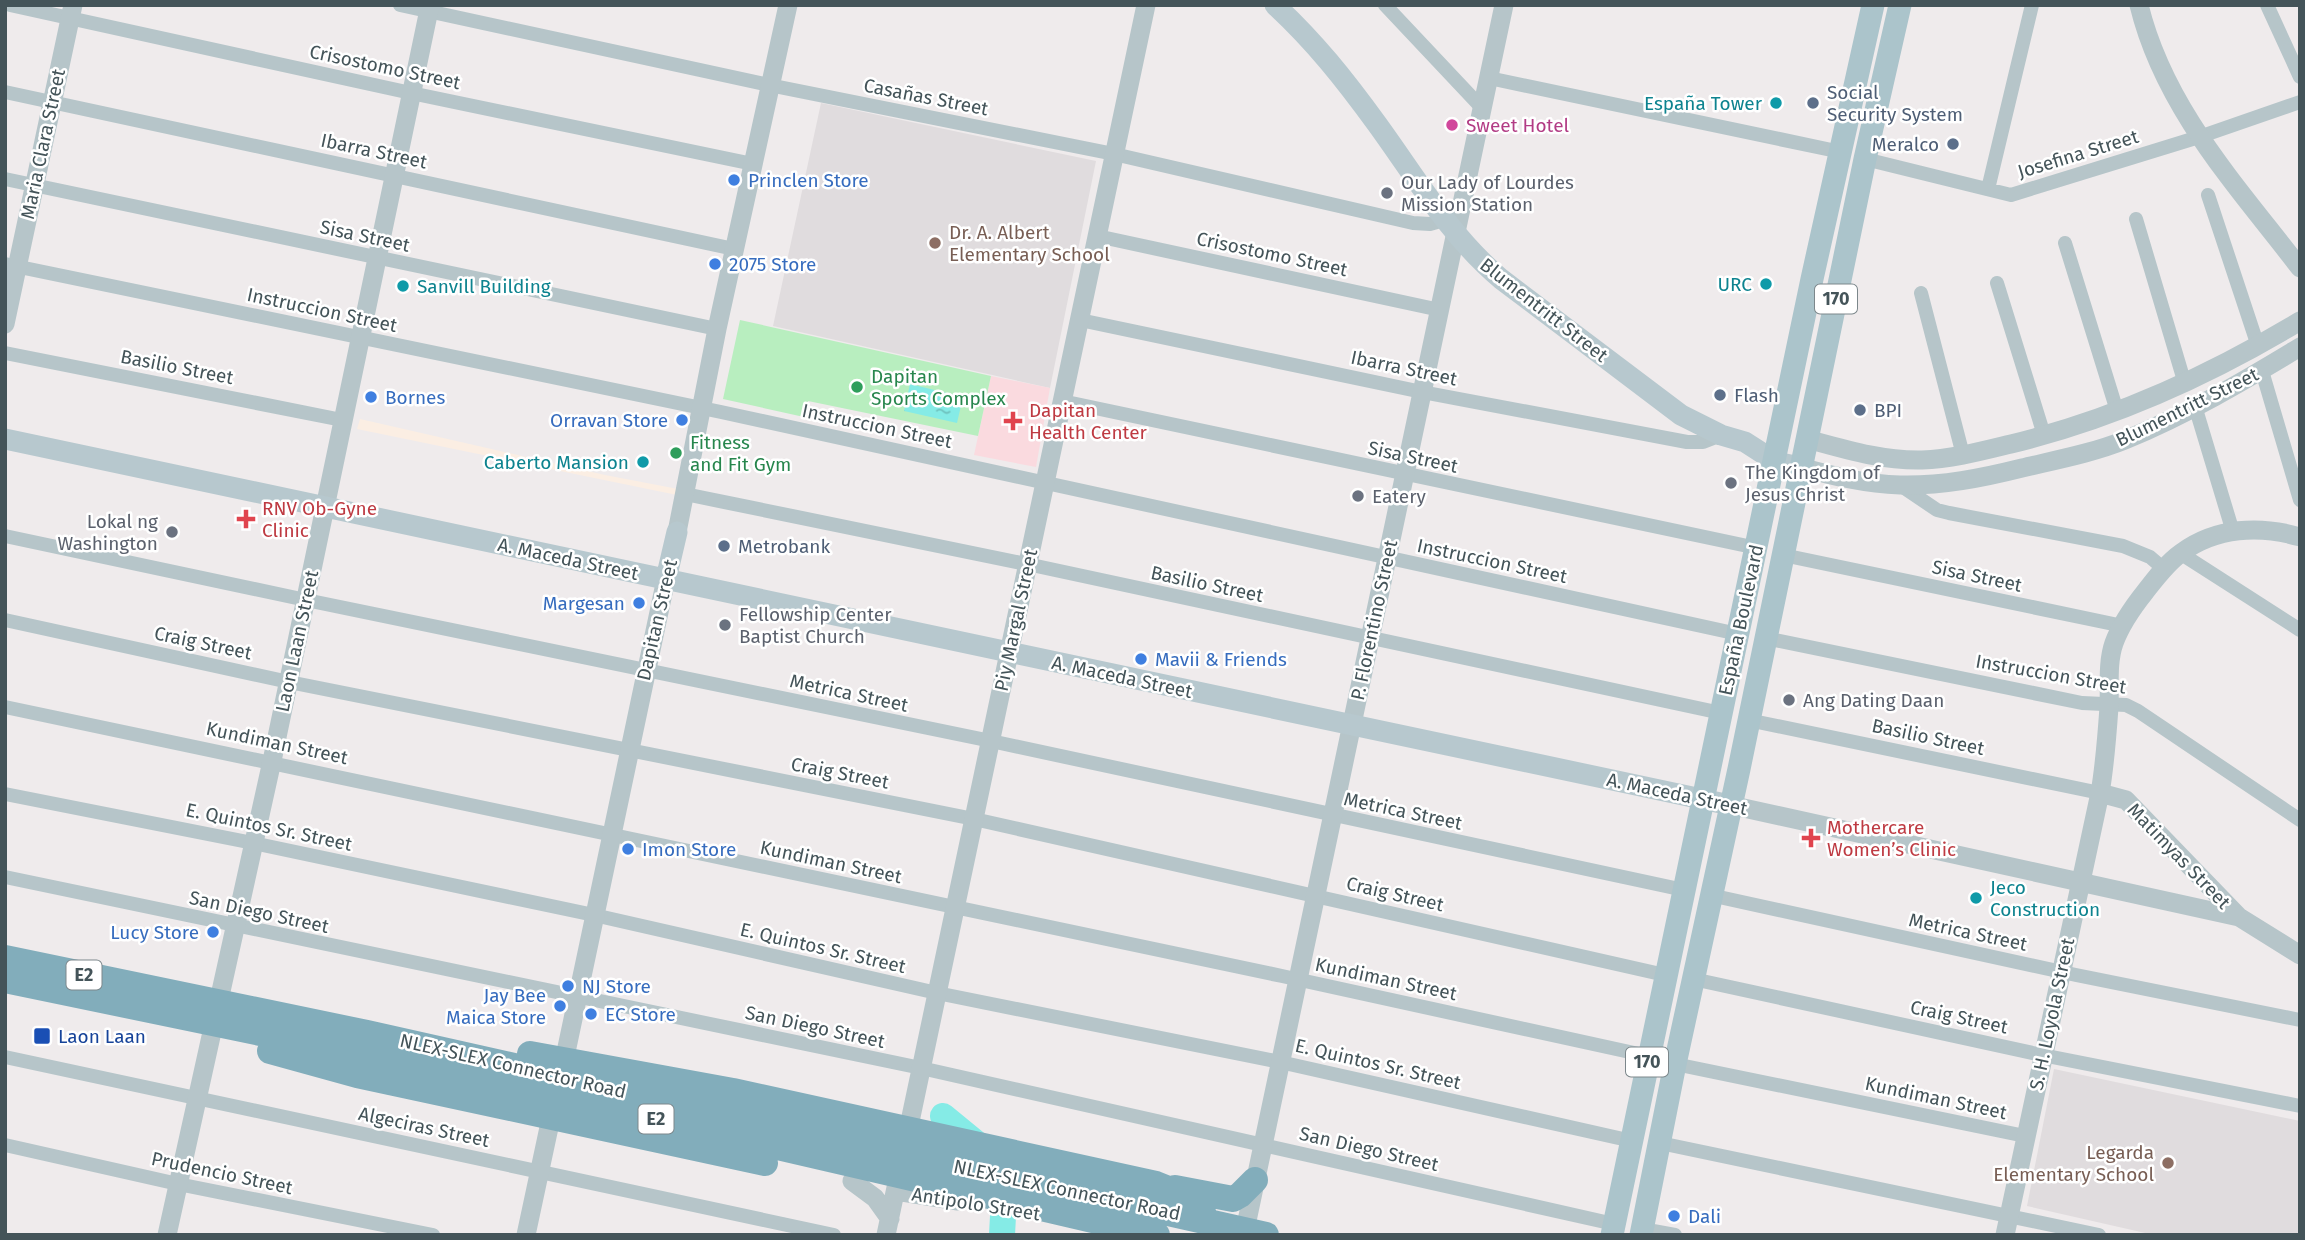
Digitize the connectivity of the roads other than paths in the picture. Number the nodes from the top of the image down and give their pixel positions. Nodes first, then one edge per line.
1 (10, 5) edge
2 (400, 5) edge
3 (788, 5) edge
4 (1146, 5) edge
5 (1275, 5) edge
6 (1385, 5) edge
7 (1504, 5) edge
8 (1873, 5) edge
9 (1900, 5) edge
10 (2032, 5) edge
11 (2139, 5) edge
12 (2267, 5) edge
13 (429, 9) edge
14 (71, 11) edge
15 (2300, 77) edge
16 (1489, 78) junction
17 (769, 85) junction
18 (5, 92) edge
19 (411, 93) junction
20 (52, 102) junction
21 (2300, 102) edge
22 (1482, 108) junction
23 (2199, 137) junction
24 (1841, 152) junction
25 (1114, 154) junction
26 (1865, 159) junction
27 (752, 164) junction
28 (394, 175) junction
29 (5, 179) edge
30 (35, 185) junction
31 (1988, 189) junction
32 (2208, 195) dead end
33 (2136, 219) dead end
34 (1450, 227) junction
35 (1097, 236) junction
36 (2065, 243) dead end
37 (734, 249) junction
38 (376, 258) junction
39 (11, 265) edge
40 (2300, 268) edge
41 (1997, 283) dead end
42 (1921, 293) dead end
43 (1440, 310) junction
44 (1080, 320) junction
45 (2300, 321) edge
46 (5, 324) edge
47 (717, 329) junction
48 (360, 338) junction
49 (2259, 346) junction
50 (2300, 347) edge
51 (5, 353) edge
52 (2262, 371) junction
53 (2185, 384) junction
54 (1422, 392) junction
55 (1062, 401) junction
56 (2195, 407) junction
57 (701, 408) junction
58 (2117, 411) junction
59 (342, 420) junction
60 (1781, 433) junction
61 (1721, 435) junction
62 (2044, 435) junction
63 (5, 439) edge
64 (1807, 439) junction
65 (1745, 442) junction
66 (1963, 455) junction
67 (1776, 462) junction
68 (1800, 467) junction
69 (1405, 475) junction
70 (1045, 483) junction
71 (1900, 485) junction
72 (685, 494) junction
73 (2300, 500) edge
74 (324, 507) junction
75 (677, 532) joint
76 (2233, 532) junction
77 (5, 536) edge
78 (2300, 537) edge
79 (1757, 548) junction
80 (2180, 553) junction
81 (1783, 555) junction
82 (1387, 558) junction
83 (1028, 564) junction
84 (2164, 569) junction
85 (666, 579) junction
86 (306, 600) junction
87 (5, 620) edge
88 (2123, 626) junction
89 (2300, 630) edge
90 (1738, 634) junction
91 (1370, 638) junction
92 (1765, 638) junction
93 (1008, 653) junction
94 (645, 670) junction
95 (289, 682) junction
96 (2109, 705) junction
97 (5, 707) edge
98 (1721, 713) junction
99 (1748, 720) junction
100 (1352, 725) junction
101 (990, 741) junction
102 (629, 750) junction
103 (272, 761) junction
104 (2099, 793) junction
105 (5, 794) edge
106 (1703, 800) junction
107 (1730, 805) junction
108 (1333, 815) junction
109 (974, 819) junction
110 (2300, 820) edge
111 (611, 836) junction
112 (253, 843) junction
113 (5, 877) edge
114 (2080, 883) junction
115 (1684, 890) junction
116 (1710, 895) junction
117 (1315, 896) junction
118 (956, 907) junction
119 (594, 915) junction
120 (2239, 917) junction
121 (235, 927) junction
122 (2300, 955) edge
123 (5, 958) edge
124 (2061, 972) junction
125 (1665, 975) junction
126 (1298, 979) junction
127 (1693, 979) junction
128 (5, 980) edge
129 (937, 993) junction
130 (577, 997) junction
131 (153, 1012) junction
132 (2300, 1020) edge
133 (444, 1052) junction
134 (2042, 1055) junction
135 (1648, 1056) junction
136 (5, 1057) edge
137 (1280, 1062) junction
138 (1675, 1064) junction
139 (921, 1068) junction
140 (198, 1098) junction
141 (2300, 1106) edge
142 (2025, 1136) junction
143 (1632, 1141) junction
144 (1660, 1143) junction
145 (1263, 1144) junction
146 (5, 1145) edge
147 (539, 1170) junction
148 (1255, 1180) junction
149 (852, 1181) junction
150 (178, 1184) junction
151 (1156, 1184) junction
152 (896, 1191) junction
153 (2007, 1225) edge
154 (888, 1227) edge
155 (1613, 1229) edge
156 (1642, 1232) edge
157 (1254, 1234) edge
158 (167, 1235) edge
159 (433, 1235) edge
160 (527, 1235) edge
161 (834, 1235) edge
162 (1138, 1235) edge
163 (1157, 1235) edge
164 (1675, 1235) edge
165 (2099, 1235) edge

1 - 14 street, Crisostomo Street
2 - 13 street, Casañas Street
3 - 17 street, Dapitan Street
4 - 25 street, Piy Margal Street
5 - 34 main road, Blumentritt Street
6 - 22 street
7 - 16 street, P. Florentino Street
8 - 24 main road, España Boulevard / 170
9 - 26 main road, España Boulevard / 170
10 - 31 street
11 - 23 street
12 - 15 street
13 - 17 street, Casañas Street
13 - 19 street, Laon Laan Street
14 - 19 street, Crisostomo Street
14 - 20 street, Maria Clara Street
16 - 22 street, P. Florentino Street
16 - 24 street
17 - 25 street, Casañas Street
17 - 27 street, Dapitan Street
18 - 20 street, Ibarra Street
19 - 27 street, Crisostomo Street
19 - 28 street, Laon Laan Street
20 - 28 street, Ibarra Street
20 - 30 street, Maria Clara Street
21 - 23 street, Josefina Street
22 - 34 street, P. Florentino Street
23 - 31 street, Josefina Street
23 - 40 street
24 - 60 main road, España Boulevard / 170
25 - 34 street, Casañas Street
25 - 35 street, Piy Margal Street
26 - 31 street, Josefina Street
26 - 64 main road, España Boulevard / 170
27 - 37 street, Dapitan Street
28 - 37 street, Ibarra Street
28 - 38 street, Laon Laan Street
29 - 30 street, Sisa Street
30 - 38 street, Sisa Street
30 - 39 street, Maria Clara Street
32 - 49 street
33 - 53 street
34 - 43 street, P. Florentino Street
34 - 61 main road, Blumentritt Street
35 - 43 street, Crisostomo Street
35 - 44 street, Piy Margal Street
36 - 58 street
37 - 47 street, Dapitan Street
38 - 47 street, Sisa Street
38 - 48 street, Laon Laan Street
39 - 46 street, Maria Clara Street
39 - 48 street, Instruccion Street
41 - 62 street
42 - 66 street
43 - 54 street, P. Florentino Street
44 - 54 street, Ibarra Street
44 - 55 street, Piy Margal Street
45 - 49 street, Blumentritt Street
47 - 57 street, Dapitan Street
48 - 57 street, Instruccion Street
48 - 59 street, Laon Laan Street
49 - 53 street, Blumentritt Street
50 - 52 street, Blumentritt Street
51 - 59 street, Basilio Street
52 - 56 street, Blumentritt Street
52 - 73 street
53 - 58 street, Blumentritt Street
54 - 61 street, Ibarra Street
54 - 69 street, P. Florentino Street
55 - 69 street, Sisa Street
55 - 70 street, Piy Margal Street
56 - 71 street, Blumentritt Street
56 - 76 street
57 - 70 street, Instruccion Street
57 - 72 street, Dapitan Street
58 - 62 street, Blumentritt Street
59 - 74 street, Laon Laan Street
60 - 64 main road, Blumentritt Street
60 - 65 main road, Blumentritt Street
60 - 67 main road, España Boulevard / 170
61 - 65 main road, Blumentritt Street
62 - 66 street, Blumentritt Street
63 - 74 main road, A. Maceda Street
64 - 66 street, Blumentritt Street
64 - 68 main road, España Boulevard / 170
65 - 67 main road, Blumentritt Street
67 - 68 main road, Blumentritt Street
67 - 79 main road, España Boulevard / 170
68 - 71 street, Blumentritt Street
68 - 81 main road, España Boulevard / 170
69 - 79 street, Sisa Street
69 - 82 street, P. Florentino Street
70 - 82 street, Instruccion Street
70 - 83 street, Piy Margal Street
71 - 84 street
72 - 75 street, Dapitan Street
72 - 83 street, Basilio Street
74 - 85 main road, A. Maceda Street
74 - 86 street, Laon Laan Street
75 - 85 main road, Dapitan Street
76 - 78 street
76 - 80 street
77 - 86 street, Metrica Street
79 - 90 main road, España Boulevard / 170
80 - 84 street
80 - 89 street
81 - 88 street, Sisa Street
81 - 92 main road, España Boulevard / 170
82 - 90 street, Instruccion Street
82 - 91 street, P. Florentino Street
83 - 91 street, Basilio Street
83 - 93 street, Piy Margal Street
84 - 88 street
85 - 93 main road, A. Maceda Street
85 - 94 street, Dapitan Street
86 - 94 street, Metrica Street
86 - 95 street, Laon Laan Street
87 - 95 street, Craig Street
88 - 96 street
90 - 98 main road, España Boulevard / 170
91 - 98 street, Basilio Street
91 - 100 street, P. Florentino Street
92 - 96 street, Instruccion Street
92 - 99 main road, España Boulevard / 170
93 - 100 main road, A. Maceda Street
93 - 101 street, Piy Margal Street
94 - 101 street, Metrica Street
94 - 102 street, Dapitan Street
95 - 102 street, Craig Street
95 - 103 street, Laon Laan Street
96 - 104 street
96 - 110 street, Instruccion Street
97 - 103 street, Kundiman Street
98 - 106 main road, España Boulevard / 170
99 - 104 street, Basilio Street
99 - 107 main road, España Boulevard / 170
100 - 106 main road, A. Maceda Street
100 - 108 street, P. Florentino Street
101 - 108 street, Metrica Street
101 - 109 street, Piy Margal Street
102 - 109 street, Craig Street
102 - 111 street, Dapitan Street
103 - 111 street, Kundiman Street
103 - 112 street, Laon Laan Street
104 - 114 street, S. H. Loyola Street
104 - 120 street, Matimyas Street
105 - 112 street, E. Quintos Sr. Street
106 - 107 main road, A. Maceda Street
106 - 115 main road, España Boulevard / 170
107 - 114 street, A. Maceda Street
107 - 116 main road, España Boulevard / 170
108 - 115 street, Metrica Street
108 - 117 street, P. Florentino Street
109 - 117 street, Craig Street
109 - 118 street, Piy Margal Street
111 - 118 street, Kundiman Street
111 - 119 street, Dapitan Street
112 - 119 street, E. Quintos Sr. Street
112 - 121 street, Laon Laan Street
113 - 121 street, San Diego Street
114 - 120 street, A. Maceda Street
114 - 124 street, S. H. Loyola Street
115 - 125 main road, España Boulevard / 170
116 - 124 street, Metrica Street
116 - 127 main road, España Boulevard / 170
117 - 125 street, Craig Street
117 - 126 street, P. Florentino Street
118 - 126 street, Kundiman Street
118 - 129 street, Piy Margal Street
119 - 129 street, E. Quintos Sr. Street
119 - 130 street, Dapitan Street
120 - 122 street, Matimyas Street
121 - 130 street, San Diego Street
121 - 140 street, Laon Laan Street
123 - 133 highway, NLEX-SLEX Connector Road / E2
124 - 132 street, Metrica Street
124 - 134 street, S. H. Loyola Street
125 - 135 main road, España Boulevard / 170
126 - 135 street, Kundiman Street
126 - 137 street, P. Florentino Street
127 - 134 street, Craig Street
127 - 138 main road, España Boulevard / 170
128 - 131 highway, NLEX-SLEX Connector Road / E2
129 - 137 street, E. Quintos Sr. Street
129 - 139 street, Piy Margal Street
130 - 139 street, San Diego Street
130 - 147 street, Dapitan Street
131 - 149 highway
131 - 163 highway, NLEX-SLEX Connector Road / E2
133 - 151 highway
133 - 157 highway, NLEX-SLEX Connector Road / E2
134 - 141 street, Craig Street
134 - 142 street, S. H. Loyola Street
135 - 143 main road, España Boulevard / 170
136 - 140 street, Algeciras Street
137 - 143 street, E. Quintos Sr. Street
137 - 145 street, P. Florentino Street
138 - 142 street, Kundiman Street
138 - 144 main road, España Boulevard / 170
139 - 145 street, San Diego Street
139 - 152 street, Piy Margal Street
140 - 147 street, Algeciras Street
140 - 150 street, Laon Laan Street
142 - 153 street, S. H. Loyola Street
143 - 155 main road, España Boulevard / 170
144 - 153 street
144 - 156 main road, España Boulevard / 170
145 - 148 street, P. Florentino Street
145 - 155 street, San Diego Street
146 - 150 street, Prudencio Street
147 - 160 street, Dapitan Street
147 - 161 street, Algeciras Street
148 - 151 highway
148 - 157 street, P. Florentino Street
149 - 152 highway
149 - 154 street
150 - 158 street, Laon Laan Street
150 - 159 street, Prudencio Street
151 - 157 highway
152 - 154 street, Piy Margal Street
152 - 162 street, Antipolo Street
153 - 165 street
156 - 164 street

